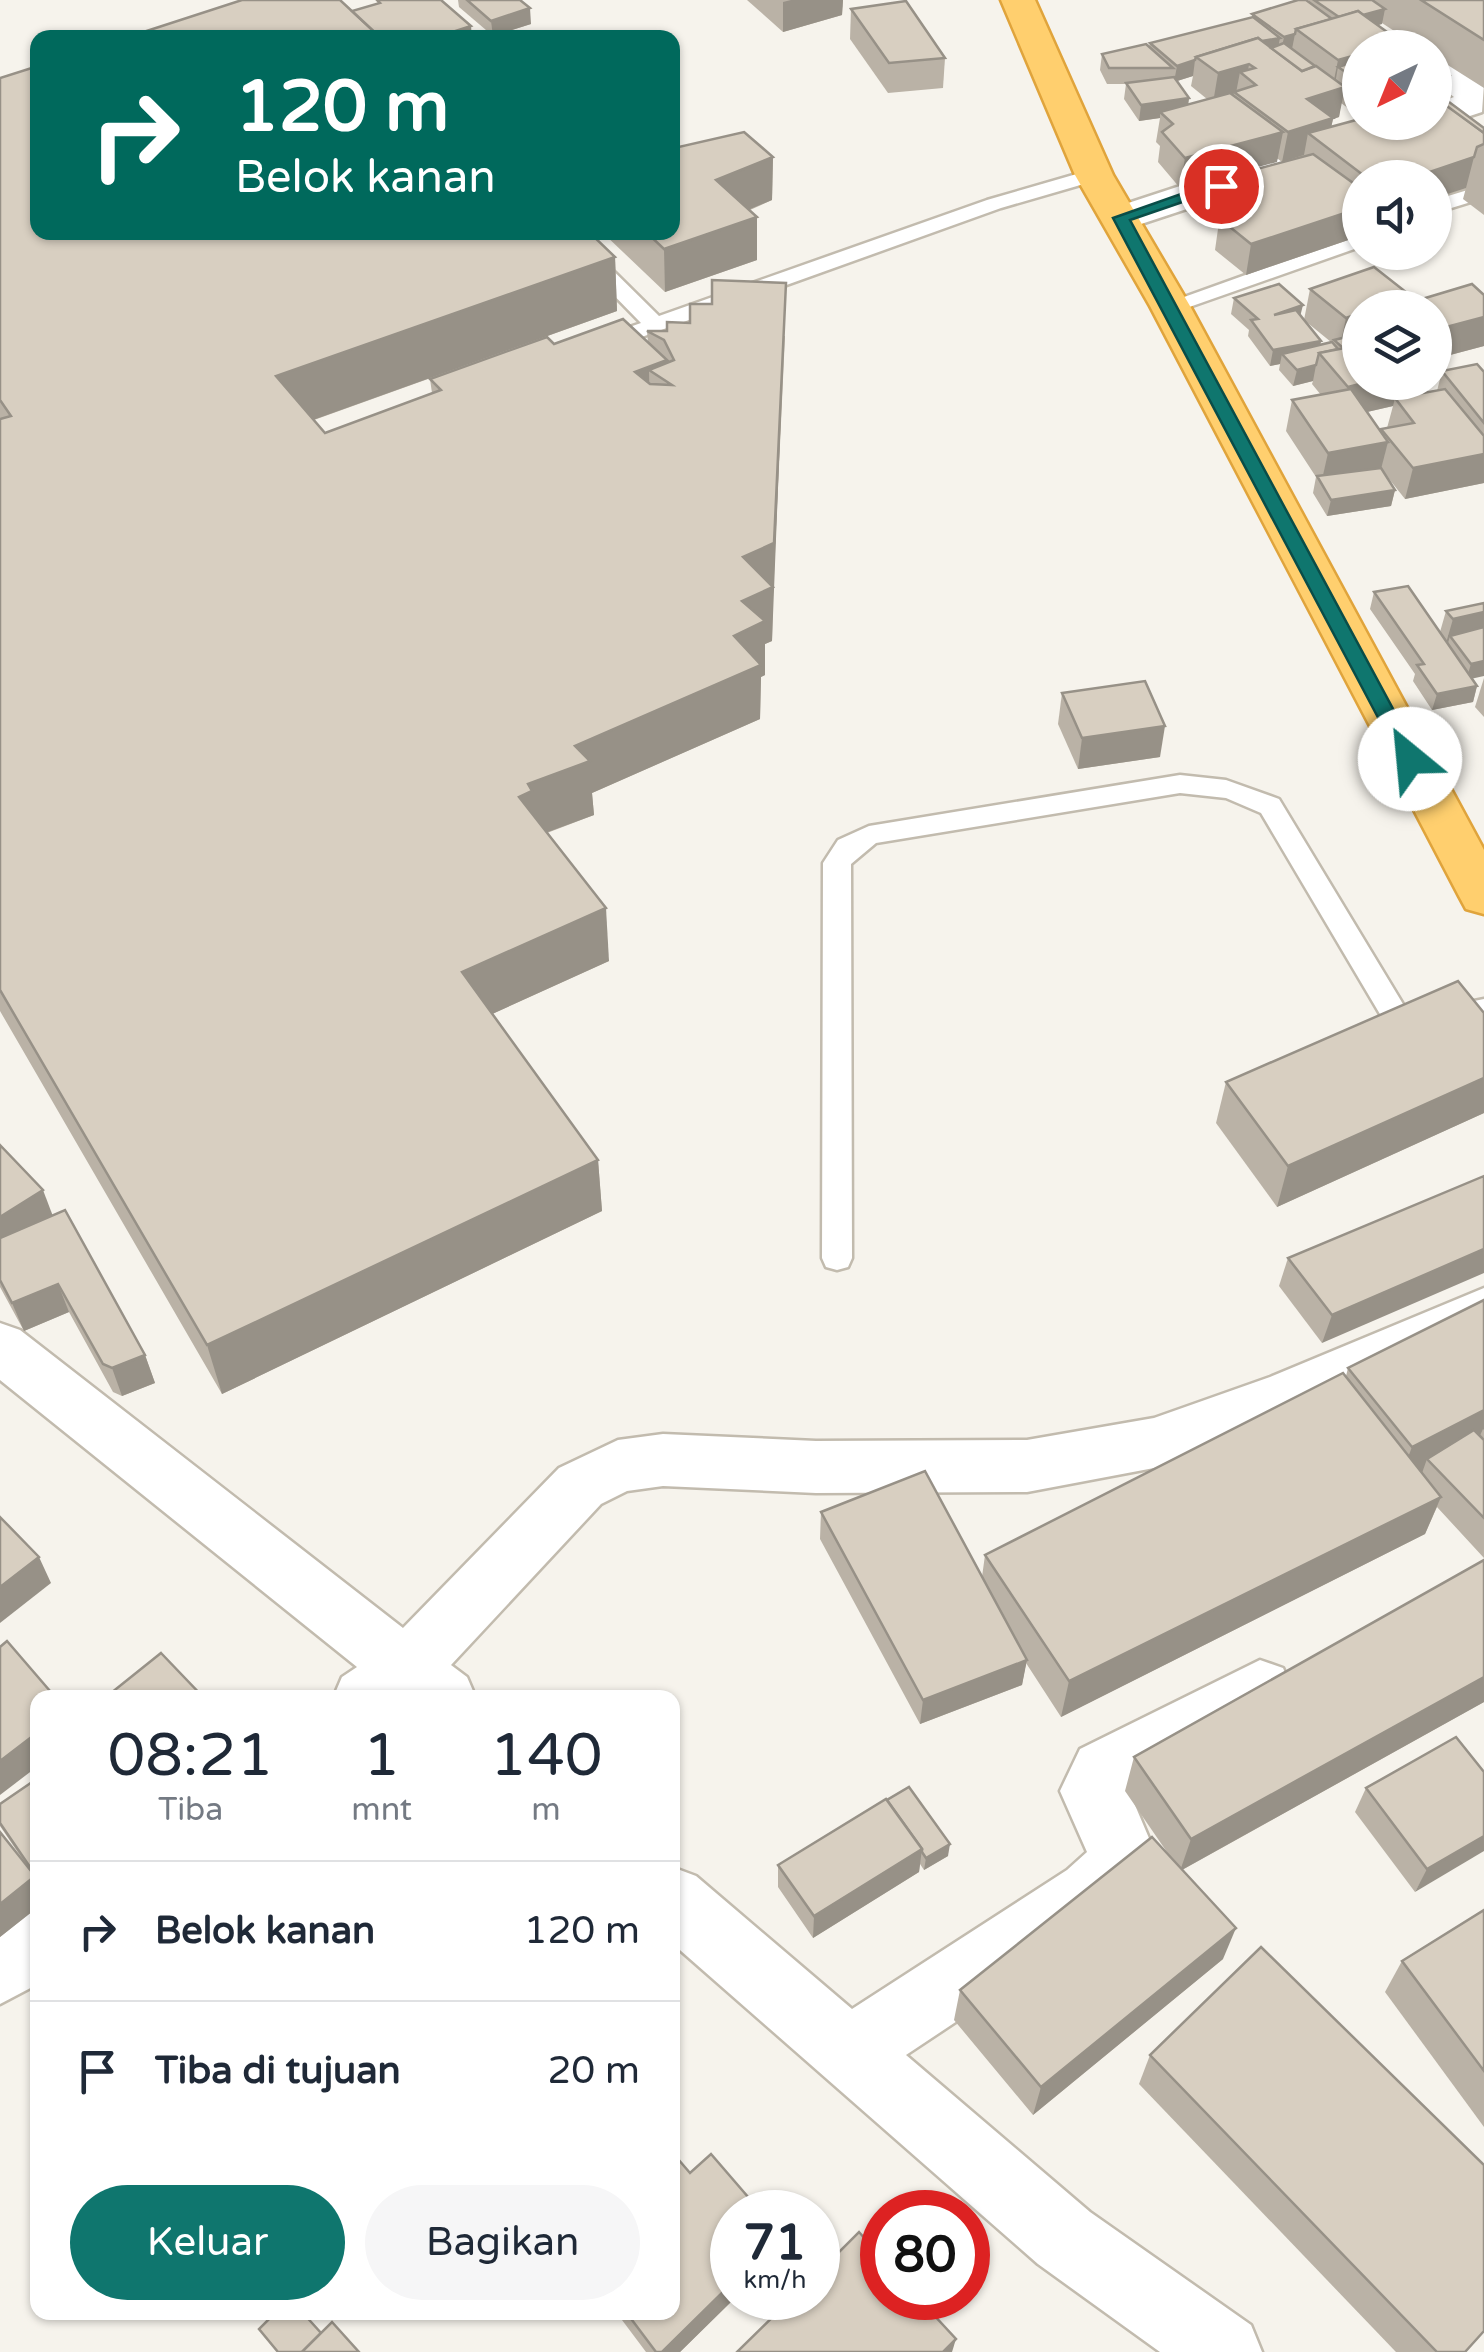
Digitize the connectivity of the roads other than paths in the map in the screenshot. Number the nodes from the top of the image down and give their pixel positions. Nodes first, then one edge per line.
1 (1018, 0) edge
2 (1452, 79) edge
3 (1452, 110) edge
4 (1359, 140) edge
5 (1094, 175) junction
6 (1484, 191) edge
7 (1452, 202) edge
8 (1121, 218) junction
9 (570, 240) edge
10 (1342, 246) edge
11 (1170, 306) junction
12 (656, 326) junction
13 (584, 351) edge
14 (1484, 896) edge
15 (1484, 1010) edge
16 (837, 1258) dead end
17 (1484, 1312) edge
18 (0, 1346) edge
19 (1313, 1662) edge
20 (406, 1687) edge
21 (680, 1906) edge
22 (30, 1948) edge
23 (0, 1970) edge
24 (847, 2052) junction
25 (1224, 2352) edge

1 - 5 highway
2 - 3 street
4 - 8 street
5 - 8 highway
5 - 12 lane
6 - 7 lane
8 - 11 highway
9 - 12 lane
10 - 11 lane
11 - 14 highway
12 - 13 lane
15 - 16 lane
17 - 20 street
18 - 20 street
19 - 24 street
21 - 24 street
22 - 23 street
24 - 25 street

